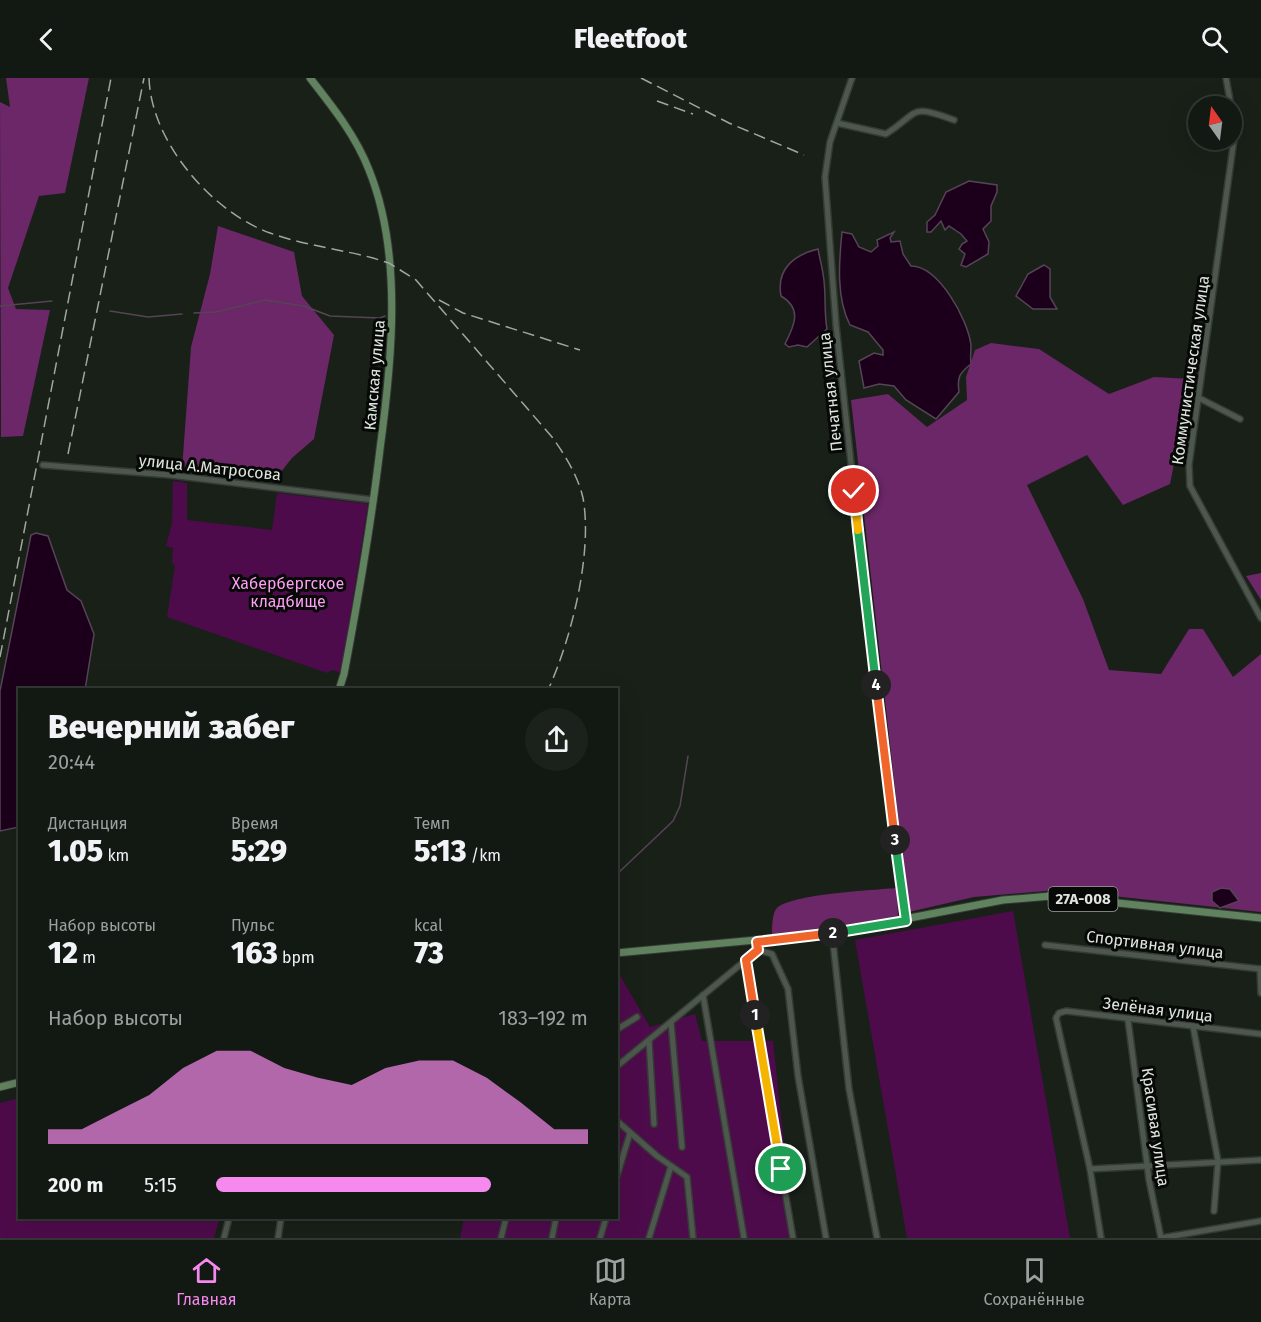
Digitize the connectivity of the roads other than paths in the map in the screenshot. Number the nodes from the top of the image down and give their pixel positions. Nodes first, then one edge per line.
1 (310, 78) edge
2 (852, 78) edge
3 (1226, 78) edge
4 (1229, 96) edge
5 (954, 120) dead end
6 (837, 123) junction
7 (1232, 150) edge
8 (1198, 398) junction
9 (1240, 419) dead end
10 (43, 465) dead end
11 (374, 500) junction
12 (1261, 618) edge
13 (340, 688) edge
14 (1261, 918) edge
15 (906, 921) junction
16 (832, 933) junction
17 (1046, 945) dead end
18 (757, 946) junction
19 (618, 953) edge
20 (746, 960) junction
21 (1261, 969) edge
22 (1261, 993) edge
23 (703, 995) junction
24 (637, 1017) dead end
25 (1128, 1020) junction
26 (671, 1022) junction
27 (1193, 1026) junction
28 (618, 1029) edge
29 (1261, 1034) edge
30 (650, 1040) junction
31 (618, 1065) edge
32 (18, 1082) edge
33 (0, 1087) edge
34 (618, 1122) edge
35 (654, 1124) dead end
36 (630, 1133) junction
37 (682, 1147) dead end
38 (1261, 1160) edge
39 (1218, 1161) junction
40 (1147, 1164) junction
41 (671, 1166) junction
42 (618, 1172) edge
43 (1090, 1172) junction
44 (1214, 1211) dead end
45 (229, 1219) edge
46 (281, 1219) edge
47 (506, 1219) edge
48 (556, 1219) edge
49 (606, 1219) edge
50 (1261, 1221) edge
51 (224, 1238) edge
52 (278, 1238) edge
53 (501, 1238) edge
54 (552, 1238) edge
55 (600, 1238) edge
56 (649, 1238) edge
57 (693, 1238) edge
58 (744, 1238) edge
59 (792, 1238) edge
60 (826, 1238) edge
61 (877, 1238) edge
62 (1101, 1238) edge
63 (1161, 1238) edge

1 - 11 main road, Камская улица
2 - 6 street, Печатная улица
3 - 4 street, Коммунистическая улица
5 - 6 street
6 - 15 street, Печатная улица
7 - 8 street, Коммунистическая улица
8 - 9 street
8 - 12 street, Коммунистическая улица
10 - 11 street, улица А.Матросова
11 - 13 main road, Камская улица
14 - 15 main road, 27А-008
15 - 16 main road, 27А-008
16 - 18 main road, 27А-008
16 - 61 street
17 - 21 street, Спортивная улица
18 - 19 main road, 27А-008
18 - 20 street
18 - 60 street
20 - 23 street
20 - 59 street
21 - 22 street
23 - 26 street
23 - 58 street
24 - 28 street
25 - 27 street, Зелёная улица
25 - 40 street, Красивая улица
25 - 43 street, Зелёная улица
26 - 30 street
26 - 37 street
27 - 29 street, Зелёная улица
27 - 39 street
30 - 31 street
30 - 35 street
32 - 33 main road
34 - 36 street
36 - 41 street
36 - 42 street
38 - 39 street
39 - 40 street
39 - 44 street
40 - 43 street
40 - 63 street, Красивая улица
41 - 56 street
41 - 57 street
43 - 62 street
45 - 51 street
46 - 52 street
47 - 53 street
48 - 54 street
49 - 55 street
50 - 63 street

